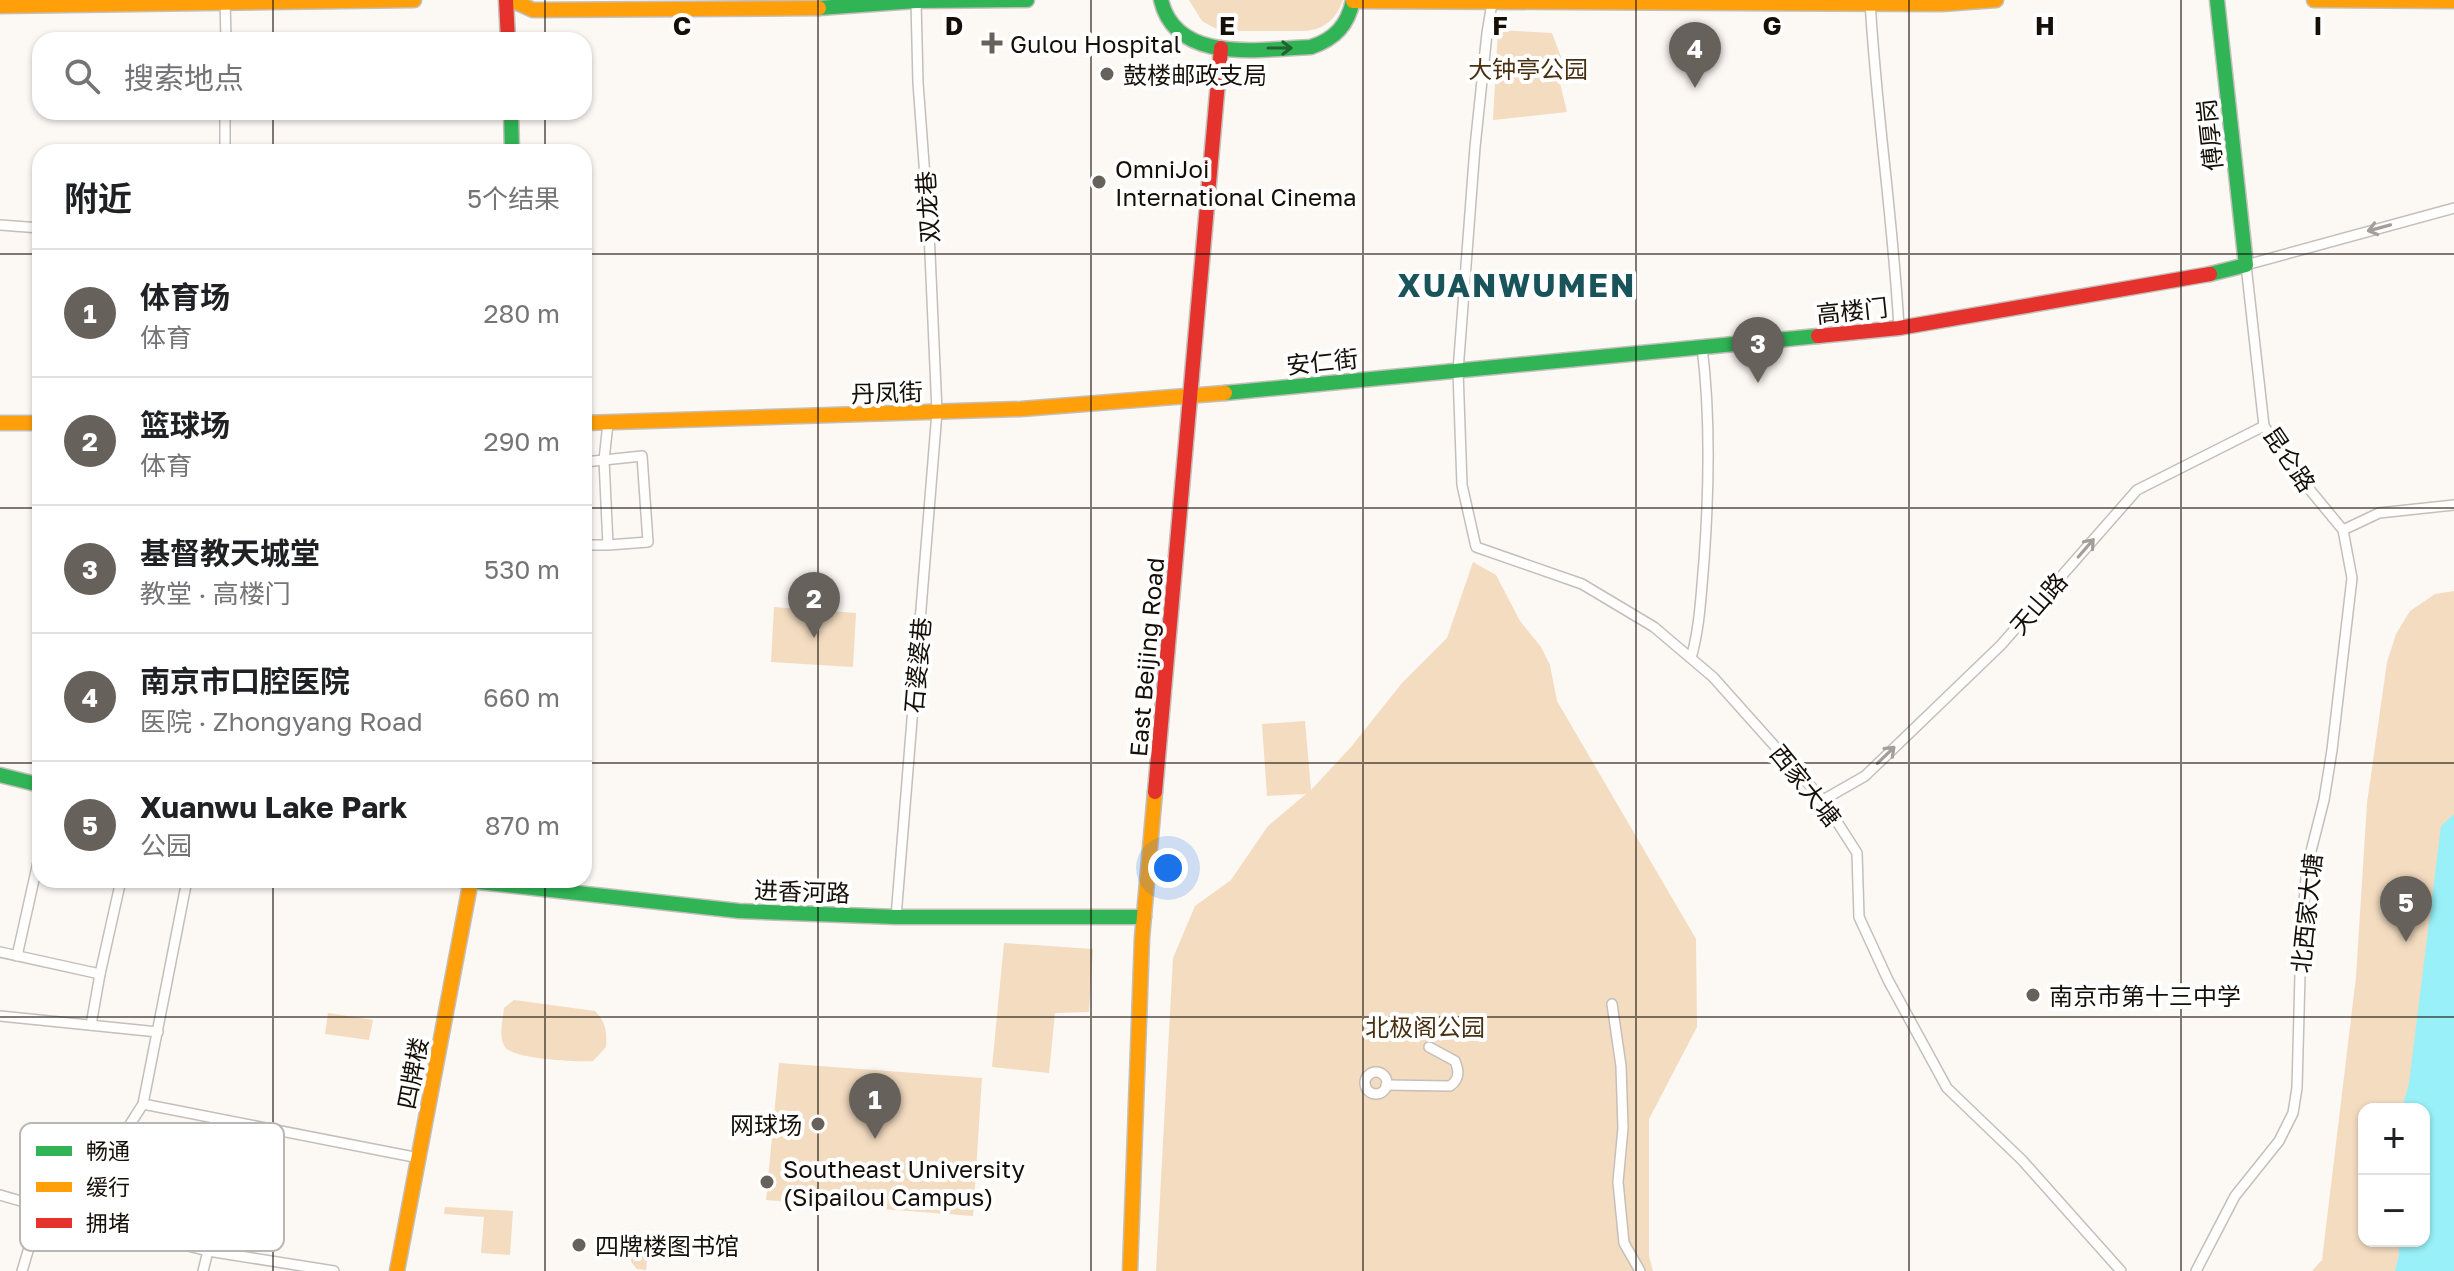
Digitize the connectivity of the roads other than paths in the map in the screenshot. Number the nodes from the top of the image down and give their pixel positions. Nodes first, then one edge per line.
1 (414, 0) edge
2 (1027, 0) edge
3 (1147, 0) edge
4 (1996, 0) edge
5 (2217, 0) edge
6 (2314, 0) edge
7 (916, 1) edge
8 (1353, 1) edge
9 (1870, 1) edge
10 (2454, 1) edge
11 (225, 2) edge
12 (1492, 3) junction
13 (1162, 4) edge
14 (508, 5) edge
15 (0, 6) edge
16 (226, 32) edge
17 (508, 32) edge
18 (1221, 48) junction
19 (225, 120) edge
20 (511, 120) edge
21 (225, 144) edge
22 (512, 144) edge
23 (2454, 208) edge
24 (0, 225) edge
25 (32, 227) edge
26 (2246, 265) junction
27 (1899, 328) junction
28 (1702, 347) junction
29 (1458, 371) junction
30 (1191, 398) junction
31 (937, 412) junction
32 (0, 423) edge
33 (32, 423) edge
34 (592, 423) edge
35 (608, 423) junction
36 (2264, 426) junction
37 (604, 460) junction
38 (592, 461) edge
39 (2454, 505) edge
40 (2343, 530) junction
41 (592, 545) edge
42 (608, 545) junction
43 (1691, 658) junction
44 (0, 775) edge
45 (32, 783) edge
46 (1823, 800) junction
47 (32, 888) edge
48 (119, 888) edge
49 (185, 888) edge
50 (466, 888) edge
51 (530, 888) edge
52 (896, 917) junction
53 (1144, 917) junction
54 (0, 952) edge
55 (17, 956) junction
56 (100, 974) junction
57 (1612, 1004) dead end
58 (0, 1016) edge
59 (91, 1025) junction
60 (158, 1032) junction
61 (1429, 1047) dead end
62 (1386, 1085) dead end
63 (143, 1104) junction
64 (131, 1123) edge
65 (240, 1123) edge
66 (284, 1132) edge
67 (419, 1158) junction
68 (0, 1195) edge
69 (20, 1201) edge
70 (28, 1251) edge
71 (208, 1251) joint
72 (22, 1271) edge
73 (203, 1271) edge
74 (334, 1271) edge
75 (397, 1271) edge
76 (1130, 1271) edge
77 (1640, 1271) edge
78 (2121, 1271) edge
79 (2196, 1271) edge

1 - 11 main road
2 - 7 main road
3 - 13 main road
4 - 9 main road
5 - 26 main road, 傅厚岗
6 - 10 main road
7 - 14 main road
7 - 31 street, 双龙巷
8 - 12 main road
18 -> 8 main road
9 - 12 main road
9 - 27 street
11 - 15 main road
11 - 16 street
12 - 29 street
13 - 18 main road
14 - 17 main road
18 - 30 main road, East Beijing Road
19 - 21 street
20 - 22 main road
23 -> 26 street
24 - 25 street
26 - 27 main road, 高楼门
26 - 36 street, 昆仑路
27 - 28 main road, 高楼门
28 - 29 main road, 高楼门
28 - 43 street
29 - 30 main road, 安仁街
29 - 43 street, 西家大塘
30 - 31 main road, 丹凤街
30 - 53 main road, East Beijing Road
31 - 35 main road, 丹凤街
31 - 52 street, 石婆婆巷
32 - 33 main road
34 - 35 main road, 丹凤街
35 - 37 street
36 - 40 street, 昆仑路
46 -> 36 street, 天山路
37 - 38 street
37 - 42 street
37 - 42 street
39 - 40 street
40 - 79 street, 北西家大塘
41 - 42 street
43 - 46 street, 西家大塘
44 - 45 main road
46 - 78 street, 西家大塘
47 - 55 street
48 - 56 street
49 - 60 street
50 - 67 main road, 四牌楼
51 - 52 main road, 进香河路
52 - 53 main road, 进香河路
53 - 76 main road, East Beijing Road
54 - 55 street
55 - 56 street
56 - 59 street
57 - 77 street
58 - 59 street
59 - 60 street
60 - 63 street
61 - 62 street
63 - 64 street
63 - 65 street
66 - 67 street
67 - 75 main road, 四牌楼
68 - 69 street
70 - 72 street
71 - 73 street
71 - 74 street

